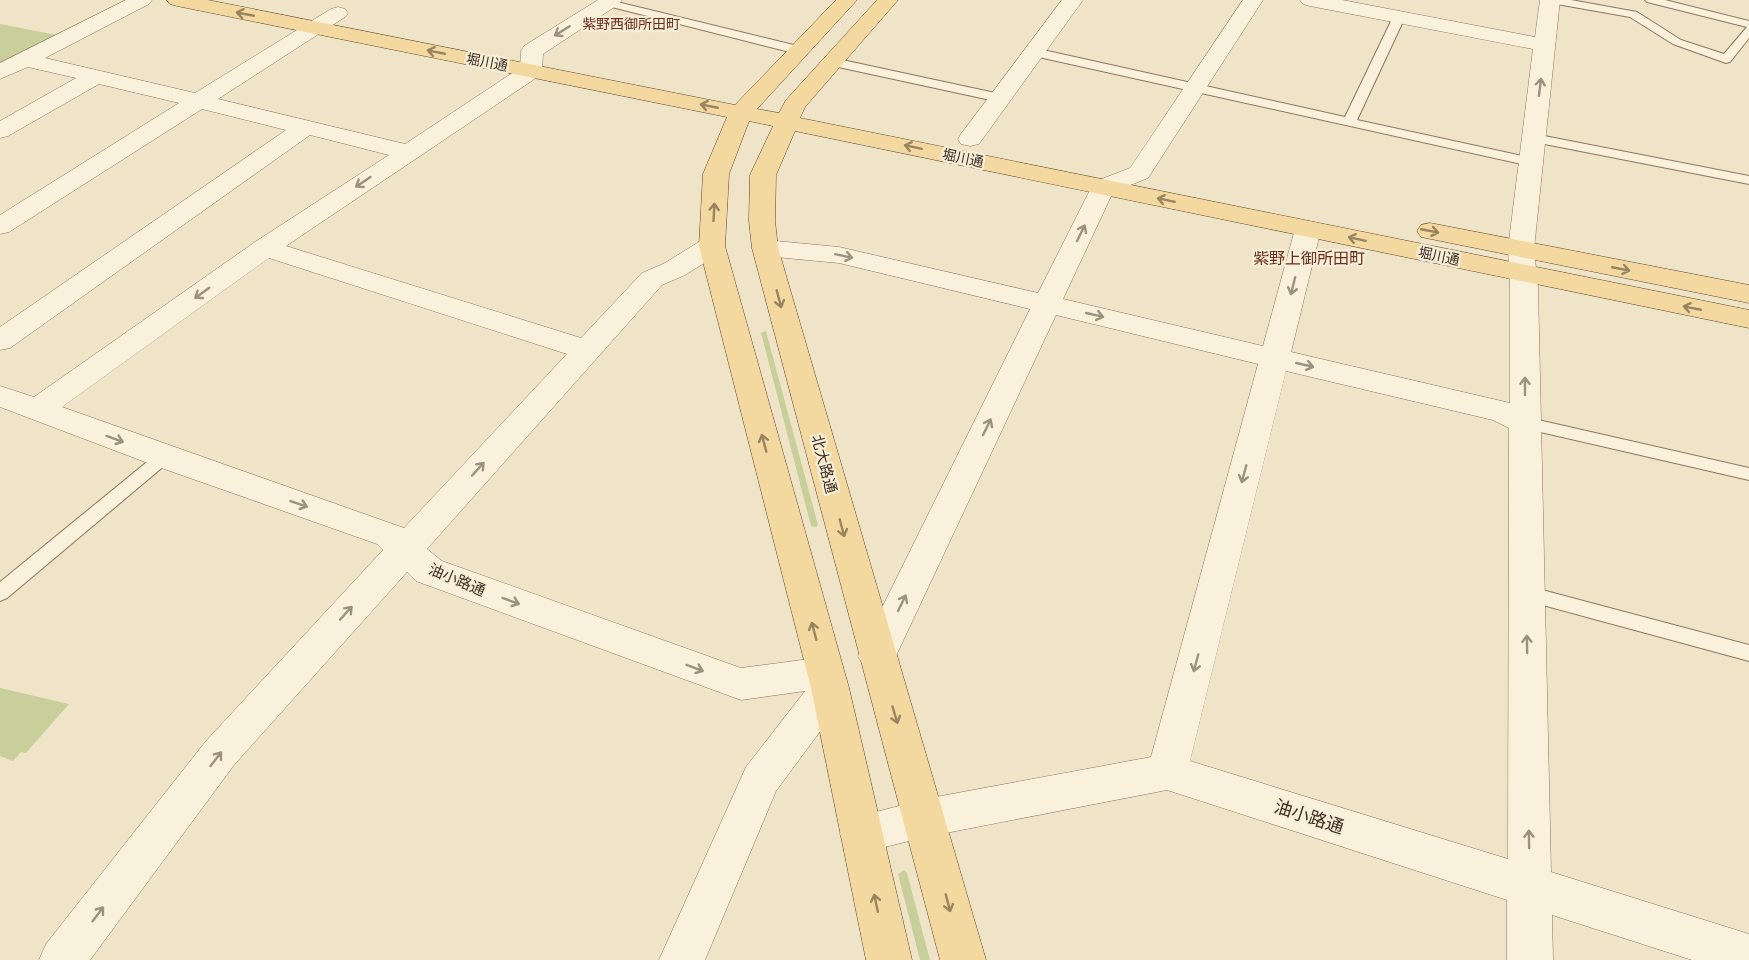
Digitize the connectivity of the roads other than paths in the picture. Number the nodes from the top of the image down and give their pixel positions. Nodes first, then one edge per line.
1 (142, 0) edge
2 (177, 0) edge
3 (274, 0) edge
4 (847, 0) edge
5 (888, 0) edge
6 (1073, 0) edge
7 (1253, 0) edge
8 (1310, 0) edge
9 (1550, 0) edge
10 (1651, 0) edge
11 (610, 1) edge
12 (338, 13) junction
13 (1399, 17) junction
14 (1749, 24) edge
15 (314, 27) junction
16 (1749, 30) edge
17 (1545, 45) junction
18 (798, 50) junction
19 (1034, 52) junction
20 (24, 59) junction
21 (531, 61) junction
22 (833, 62) junction
23 (0, 72) edge
24 (96, 76) junction
25 (1195, 88) junction
26 (1000, 98) junction
27 (198, 101) junction
28 (748, 104) junction
29 (791, 114) junction
30 (1349, 122) junction
31 (306, 127) junction
32 (0, 131) edge
33 (970, 139) junction
34 (1533, 150) junction
35 (408, 152) junction
36 (1139, 173) junction
37 (1749, 180) edge
38 (1103, 187) junction
39 (0, 226) edge
40 (1308, 229) junction
41 (712, 246) junction
42 (265, 248) junction
43 (765, 248) junction
44 (1523, 261) junction
45 (1749, 294) edge
46 (1047, 304) junction
47 (1749, 319) edge
48 (0, 341) edge
49 (587, 350) junction
50 (1275, 358) junction
51 (0, 396) edge
52 (38, 409) junction
53 (1525, 423) junction
54 (164, 457) junction
55 (1749, 474) edge
56 (405, 549) junction
57 (0, 593) edge
58 (1527, 594) junction
59 (1749, 653) edge
60 (877, 656) junction
61 (827, 680) junction
62 (1167, 772) junction
63 (925, 818) junction
64 (861, 834) junction
65 (1530, 887) junction
66 (1749, 956) edge
67 (63, 960) edge
68 (682, 960) edge
69 (889, 960) edge
70 (963, 960) edge
71 (1530, 960) edge

1 - 20 street
15 -> 2 main road, 堀川通
3 - 12 main road, 堀川通
4 - 18 main road
5 - 22 main road, 北大路通
6 - 19 street
7 - 25 street
8 - 13 street
9 - 16 lane
9 - 17 street
10 - 14 lane
11 - 18 lane
11 -> 21 street
12 - 15 street
12 - 21 main road, 堀川通
13 - 17 street
13 - 30 lane
21 -> 15 main road, 堀川通
15 - 27 street
34 -> 17 street
18 - 28 main road
19 - 25 lane
19 - 26 street
20 - 23 street
20 - 24 street
21 - 28 main road, 堀川通
21 - 35 street
22 - 26 lane
22 - 29 main road, 北大路通
24 - 27 street
24 - 32 street
25 - 30 lane
25 - 36 street
26 - 33 street
27 - 31 street
27 - 39 street
28 - 29 main road, 堀川通
41 -> 28 main road
29 - 33 main road, 堀川通
38 -> 29 main road, 堀川通
29 - 43 main road, 北大路通
30 - 34 lane
31 - 35 street
31 - 48 street
33 - 36 main road, 堀川通
34 - 37 lane
34 - 44 street
35 -> 42 street
36 - 38 street
36 -> 44 main road, 堀川通
40 -> 38 main road, 堀川通
46 -> 38 street
44 -> 40 main road, 堀川通
40 -> 50 street
41 - 49 street
61 -> 41 main road
42 - 49 street
42 -> 52 street
43 -> 46 street
43 -> 60 main road, 北大路通
44 -> 45 main road, 堀川通
47 -> 44 main road, 堀川通
53 -> 44 street
46 -> 50 street
60 -> 46 street
56 -> 49 street
50 -> 53 street
50 -> 62 street
51 - 52 street, 油小路通
52 -> 54 street, 油小路通
53 - 55 lane
53 - 58 street
54 -> 56 street, 油小路通
54 - 57 lane
56 -> 61 street, 油小路通
67 -> 56 street
58 - 59 lane
65 -> 58 street
60 -> 63 main road, 北大路通
61 - 64 main road
61 - 68 street
62 - 63 street, 油小路通
62 - 65 street, 油小路通
63 - 64 street, 油小路通
63 -> 70 main road, 北大路通
69 -> 64 main road
65 - 66 street, 油小路通
65 - 71 street

